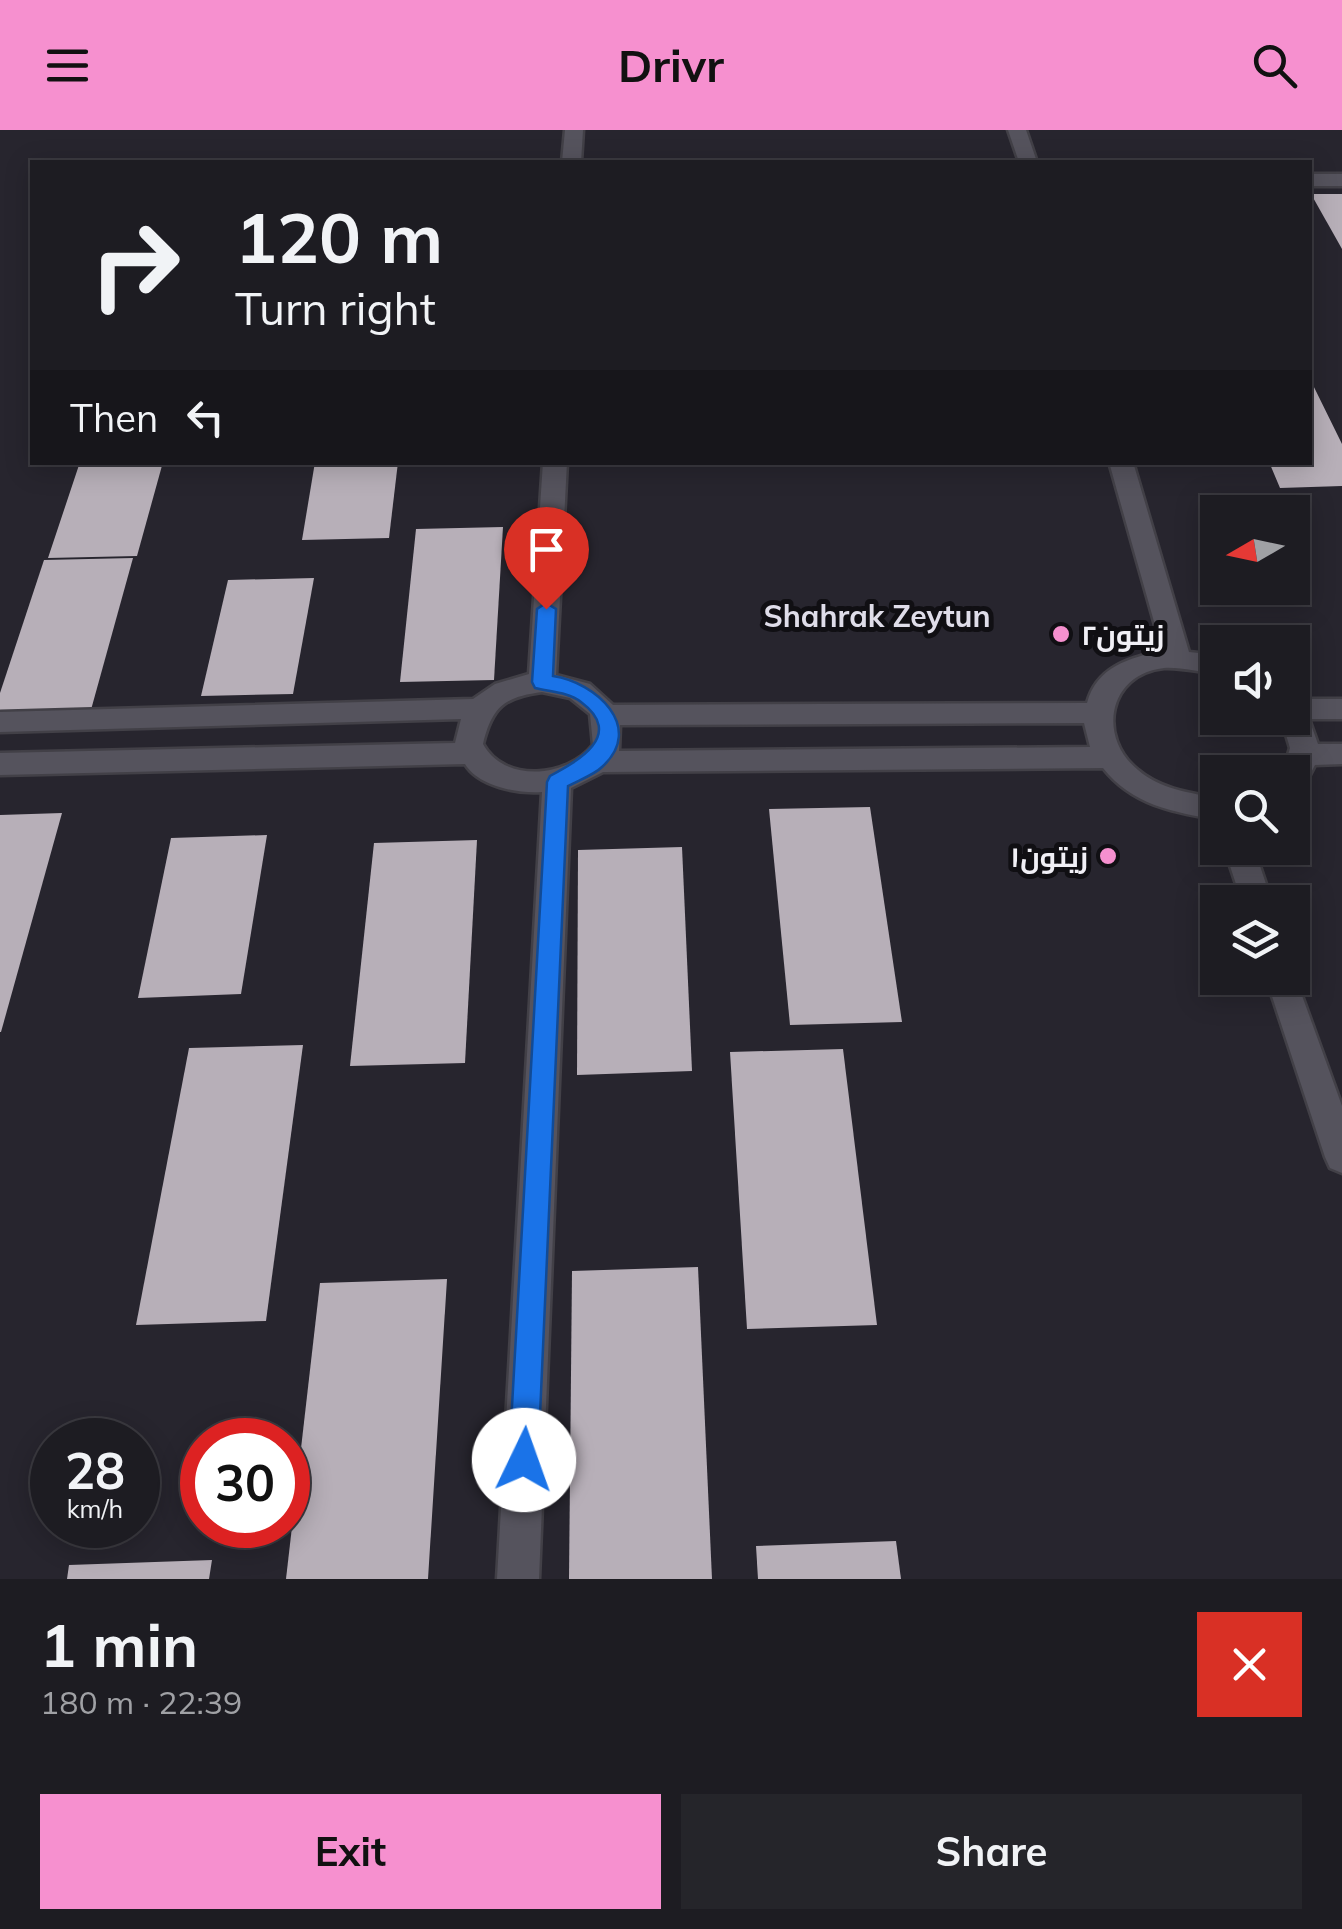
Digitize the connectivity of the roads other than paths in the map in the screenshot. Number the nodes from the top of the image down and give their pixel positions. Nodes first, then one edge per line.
1 (574, 130) edge
2 (1017, 130) edge
3 (572, 160) edge
4 (1027, 160) edge
5 (1312, 180) edge
6 (1342, 180) edge
7 (555, 465) edge
8 (1122, 465) edge
9 (1178, 659) junction
10 (1200, 662) edge
11 (542, 682) junction
12 (480, 709) junction
13 (1342, 710) edge
14 (1310, 711) edge
15 (1094, 713) junction
16 (605, 716) junction
17 (0, 722) edge
18 (1302, 735) edge
19 (473, 753) junction
20 (1305, 754) joint
21 (1342, 754) edge
22 (1108, 757) junction
23 (594, 762) junction
24 (0, 764) edge
25 (558, 782) junction
26 (1200, 807) edge
27 (1288, 995) edge
28 (1342, 1157) edge
29 (518, 1579) edge

1 - 3 street
2 - 4 street
5 - 6 street
7 - 11 street
8 - 9 street
9 - 10 street
9 - 15 street
11 - 12 street
11 - 16 street
12 - 17 street
12 - 19 street
13 - 14 street
15 - 16 street
15 - 22 street
16 - 23 street
18 - 20 street
19 - 24 street
19 - 25 street
20 - 21 street
22 - 23 street
22 - 26 street
23 - 25 street
25 - 29 street
27 - 28 street

